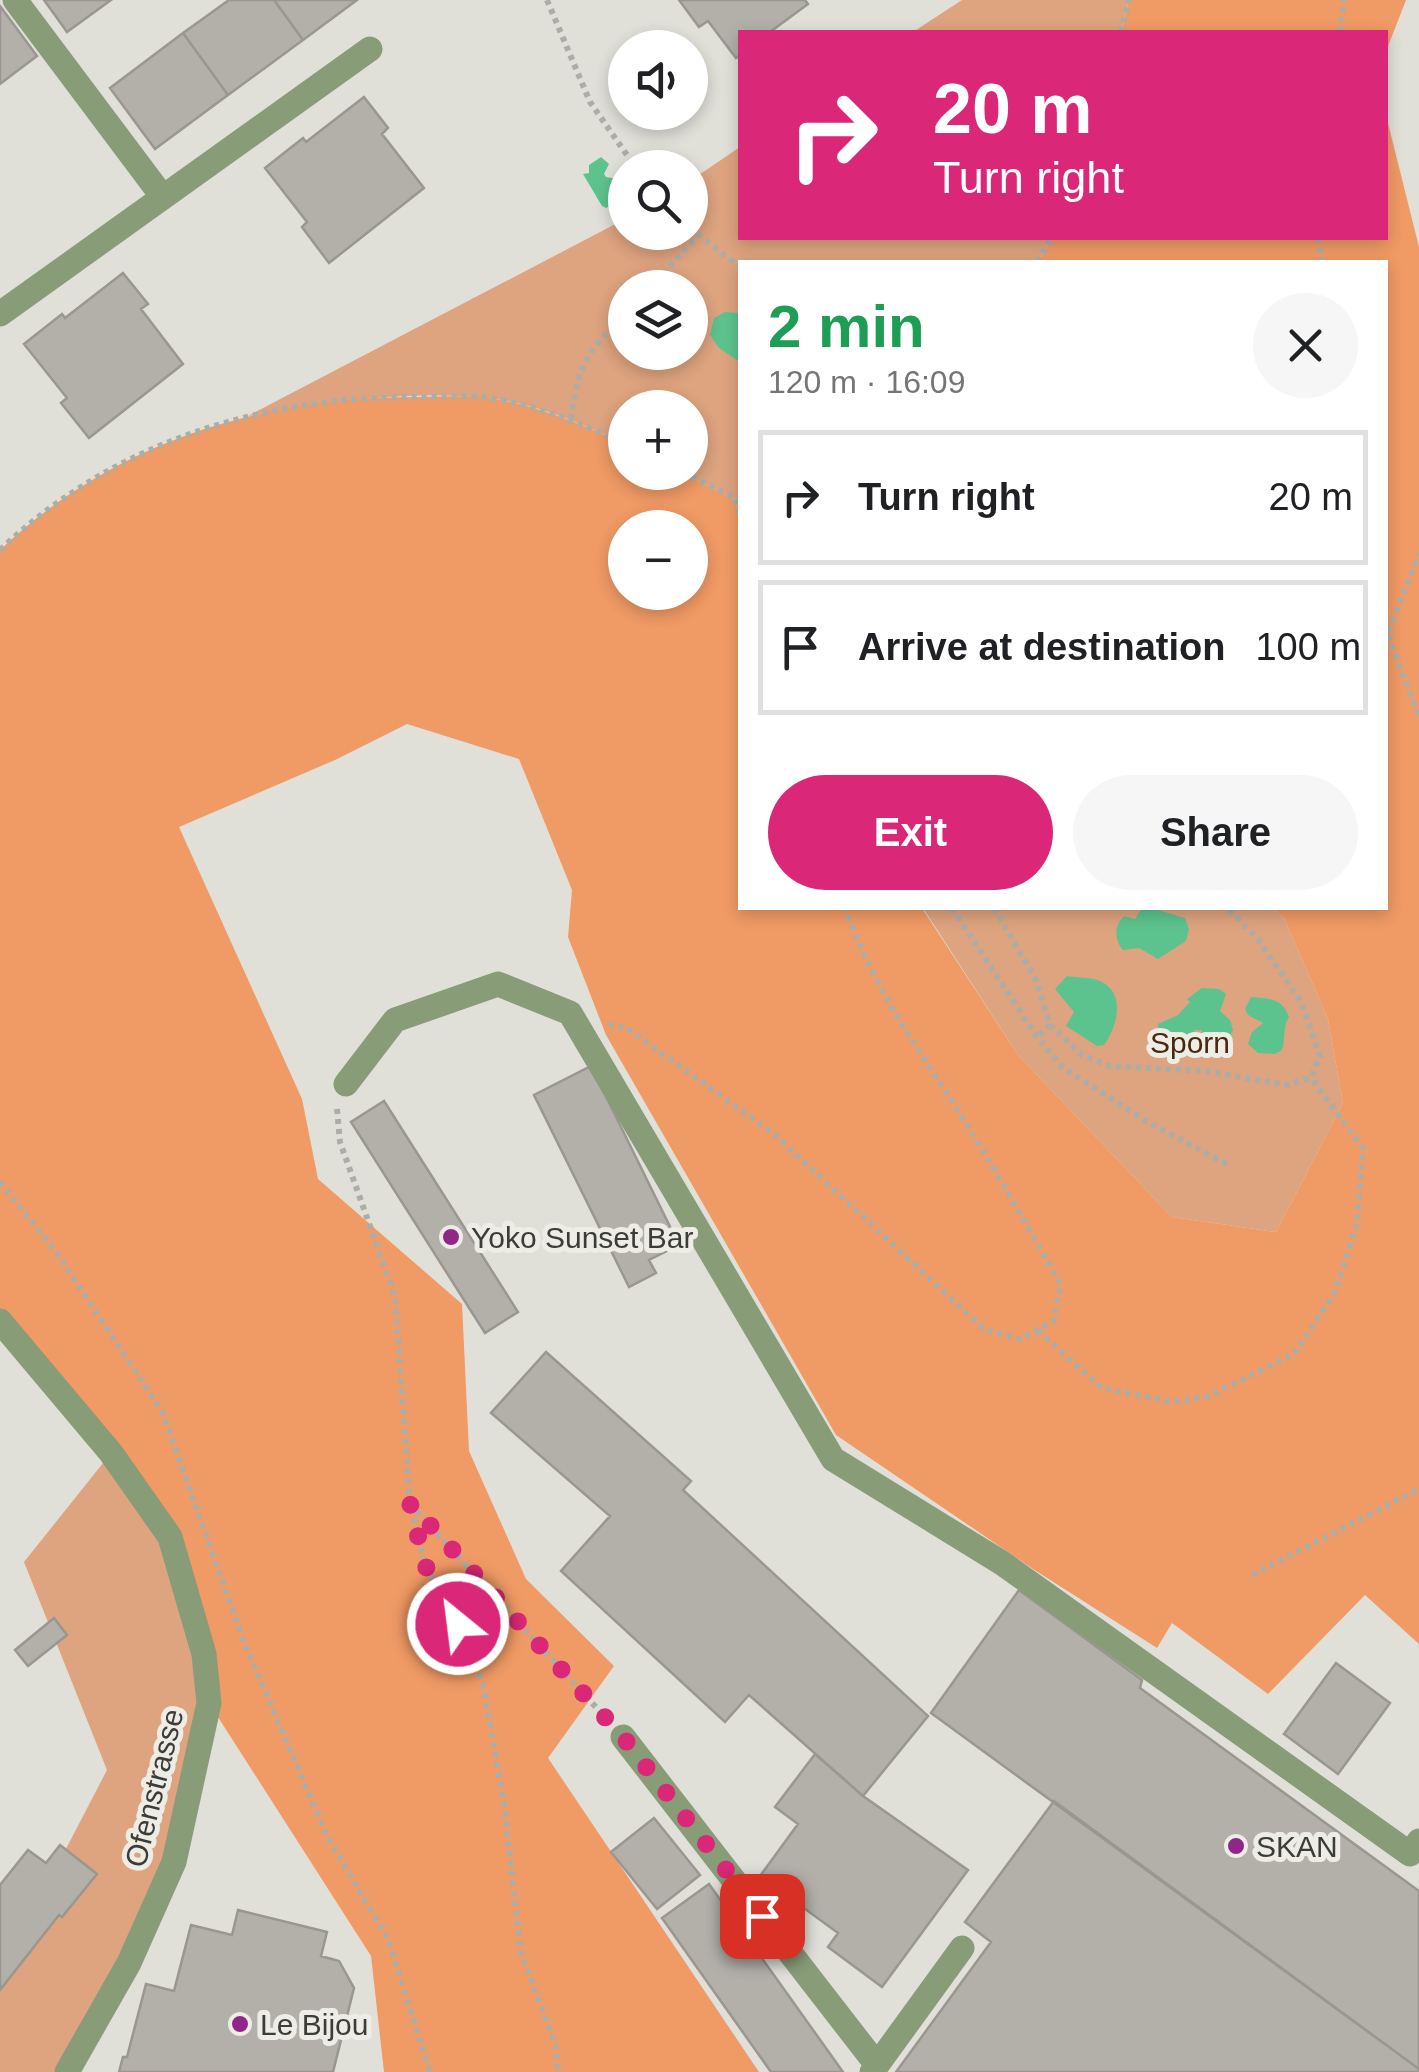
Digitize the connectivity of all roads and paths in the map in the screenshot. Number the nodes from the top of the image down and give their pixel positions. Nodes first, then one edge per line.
1 (15, 0) edge
2 (547, 0) edge
3 (1129, 0) edge
4 (1344, 0) edge
5 (1122, 30) edge
6 (1340, 30) edge
7 (370, 49) dead end
8 (623, 150) edge
9 (162, 196) junction
10 (708, 243) edge
11 (686, 250) edge
12 (738, 265) edge
13 (667, 270) edge
14 (0, 314) edge
15 (608, 331) edge
16 (571, 419) junction
17 (608, 436) edge
18 (708, 485) edge
19 (738, 501) edge
20 (0, 550) edge
21 (1419, 553) edge
22 (1388, 628) edge
23 (1388, 633) edge
24 (1419, 717) edge
25 (847, 910) edge
26 (953, 910) edge
27 (995, 910) edge
28 (1229, 910) edge
29 (570, 1013) junction
30 (1050, 1025) junction
31 (1037, 1037) junction
32 (1312, 1078) junction
33 (346, 1084) joint
34 (1230, 1166) dead end
35 (0, 1182) edge
36 (0, 1321) edge
37 (1037, 1330) junction
38 (1419, 1489) edge
39 (410, 1503) junction
40 (1252, 1575) dead end
41 (623, 1737) joint
42 (1419, 1841) edge
43 (962, 1948) dead end
44 (874, 2068) edge
45 (66, 2072) edge
46 (430, 2072) edge
47 (558, 2072) edge

1 - 9 street
2 - 8 path
3 - 5 path
4 - 6 path
7 - 9 street
9 - 14 street
10 - 12 path
11 - 13 path
15 - 16 path
16 - 17 path
16 - 20 path
18 - 19 path
21 - 22 path
23 - 24 path
25 - 37 path
26 - 31 path
27 - 30 path
28 - 32 path
29 - 33 street
29 - 37 path
29 - 42 street
30 - 31 path
30 - 32 path
31 - 34 path
32 - 37 path
33 - 39 path
35 - 46 path
36 - 45 street, Ofenstrasse
38 - 40 path
39 - 41 path
39 - 47 path
41 - 44 street
43 - 44 street

